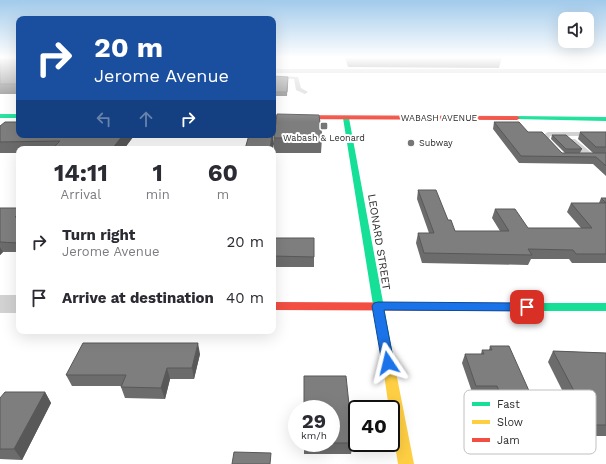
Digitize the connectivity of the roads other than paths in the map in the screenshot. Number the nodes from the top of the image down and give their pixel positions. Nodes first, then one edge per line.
1 (296, 79) edge
2 (305, 92) dead end
3 (16, 116) edge
4 (2, 117) edge
5 (276, 117) edge
6 (346, 118) junction
7 (606, 118) edge
8 (565, 134) junction
9 (606, 134) edge
10 (558, 152) edge
11 (576, 157) edge
12 (0, 304) edge
13 (16, 304) edge
14 (276, 306) edge
15 (378, 306) junction
16 (606, 308) edge
17 (406, 464) edge

1 - 2 lane
3 - 4 street
5 - 6 street, WABASH AVENUE
6 - 7 street, WABASH AVENUE
6 - 15 street, LEONARD STREET
8 - 9 lane
8 - 10 lane
8 - 11 lane
12 - 13 street
14 - 15 street
15 - 16 street
15 - 17 street, LEONARD STREET

